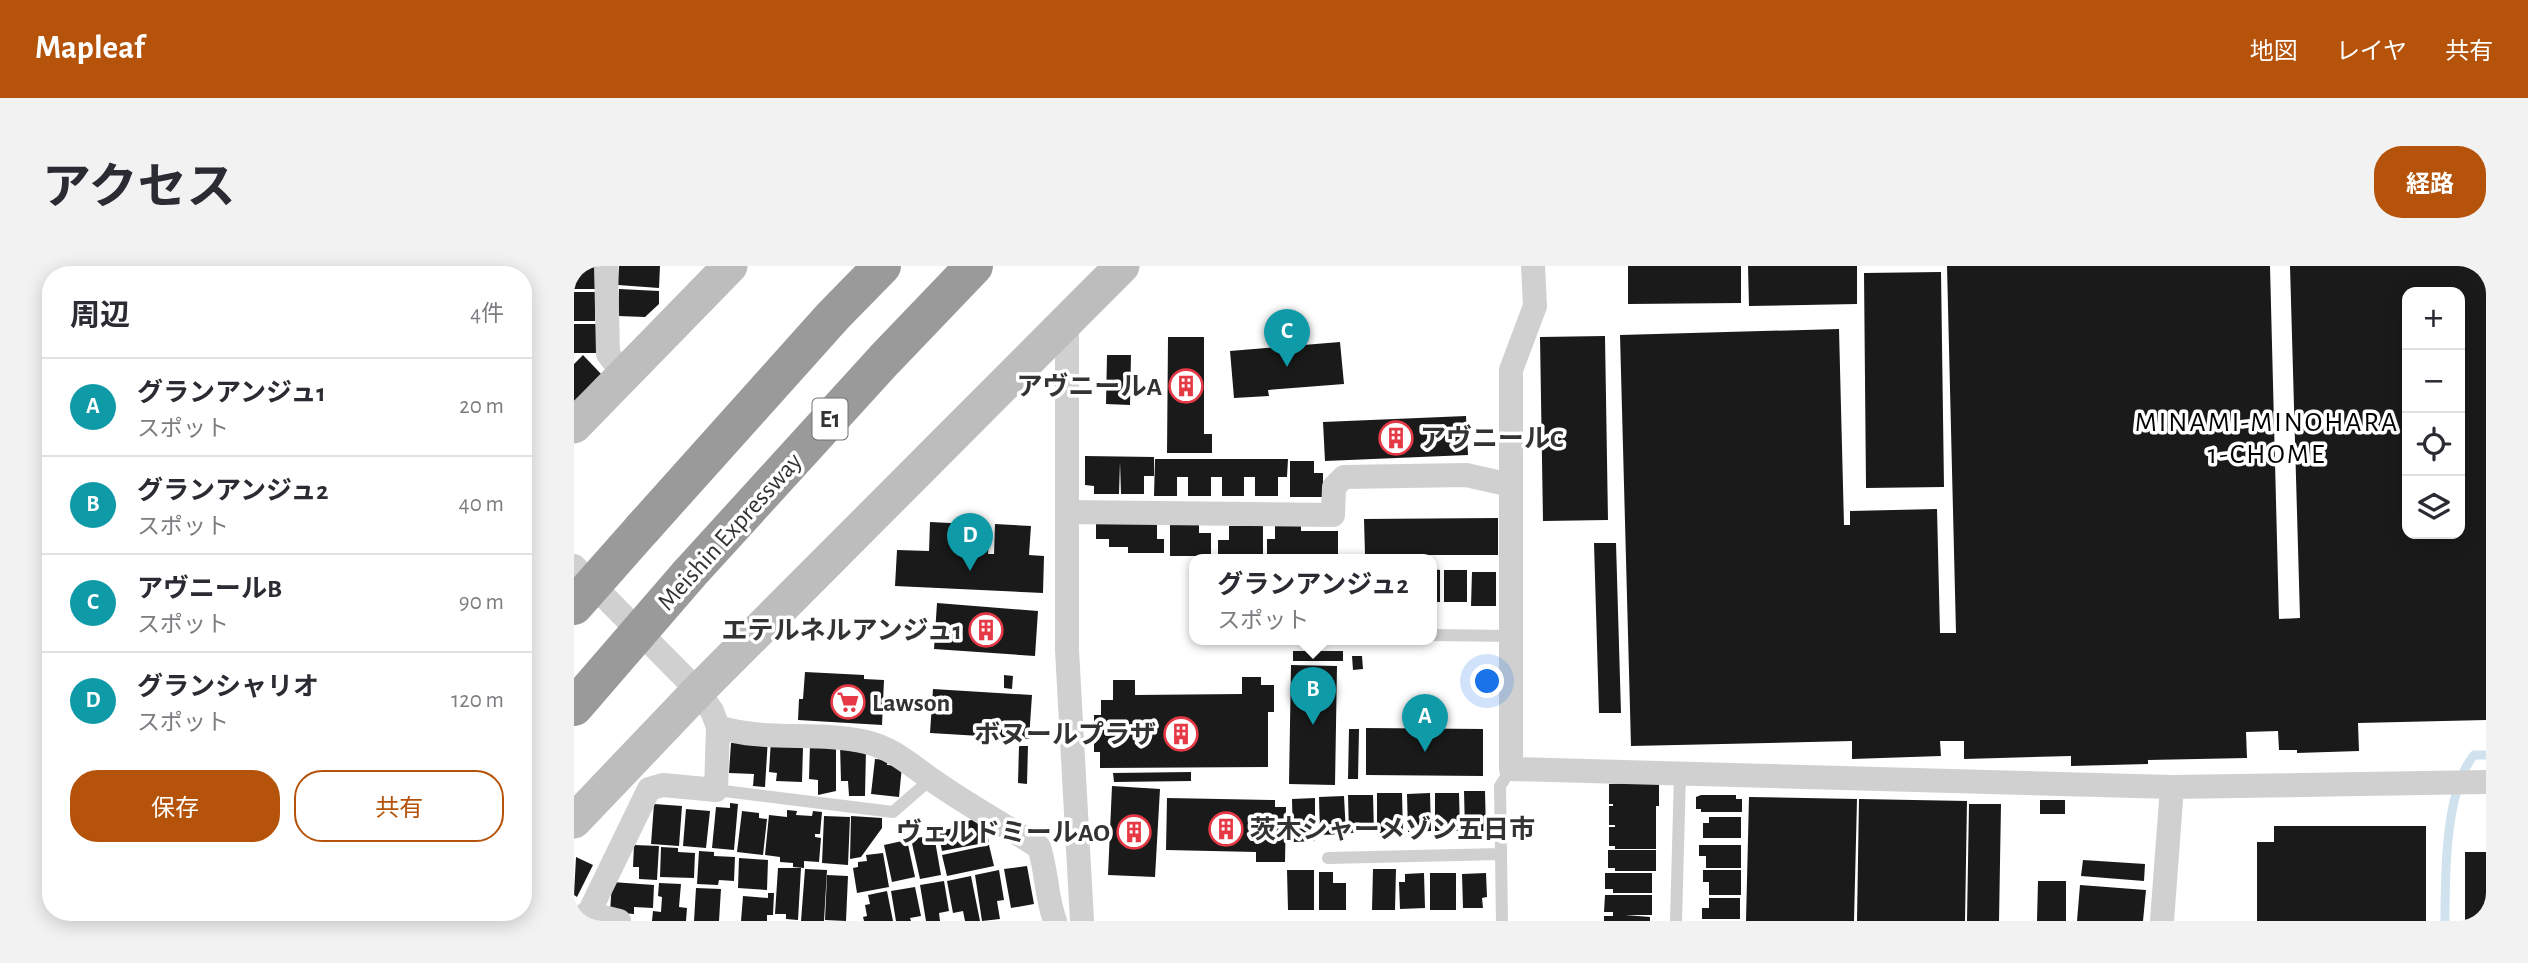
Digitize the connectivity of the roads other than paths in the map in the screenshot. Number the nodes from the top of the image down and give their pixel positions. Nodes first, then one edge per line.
1 (606, 266) edge
2 (730, 266) edge
3 (882, 266) edge
4 (974, 266) edge
5 (1122, 266) edge
6 (1534, 266) edge
7 (1067, 320) junction
8 (624, 374) junction
9 (574, 426) edge
10 (1511, 485) junction
11 (1068, 512) junction
12 (574, 566) edge
13 (574, 606) edge
14 (1437, 635) edge
15 (1511, 636) junction
16 (698, 691) junction
17 (574, 707) edge
18 (718, 727) junction
19 (1511, 769) junction
20 (1680, 774) junction
21 (931, 779) junction
22 (2486, 782) edge
23 (2172, 787) junction
24 (716, 790) junction
25 (574, 821) edge
26 (1501, 854) junction
27 (1328, 858) dead end
28 (586, 917) edge
29 (619, 921) edge
30 (1055, 921) edge
31 (1082, 921) edge
32 (1502, 921) edge
33 (1676, 921) edge
34 (2162, 921) edge

1 - 8 street
2 - 8 street
3 - 13 highway, bridge
4 - 17 highway, Meishin Expressway / E1, bridge
5 - 7 street
6 - 10 street
7 - 11 street
7 - 16 street
8 - 9 street
10 - 11 street
10 - 15 street
11 - 31 street
12 - 16 street
14 - 15 lane
15 - 19 street
16 - 18 street
16 - 25 street
18 - 21 street
18 - 24 street
19 - 20 street
19 - 26 lane
20 - 23 street
20 - 33 lane
21 - 24 lane
21 - 30 street
22 - 23 street
23 - 34 street
24 - 28 street
26 - 27 lane
26 - 32 lane
28 - 29 street

